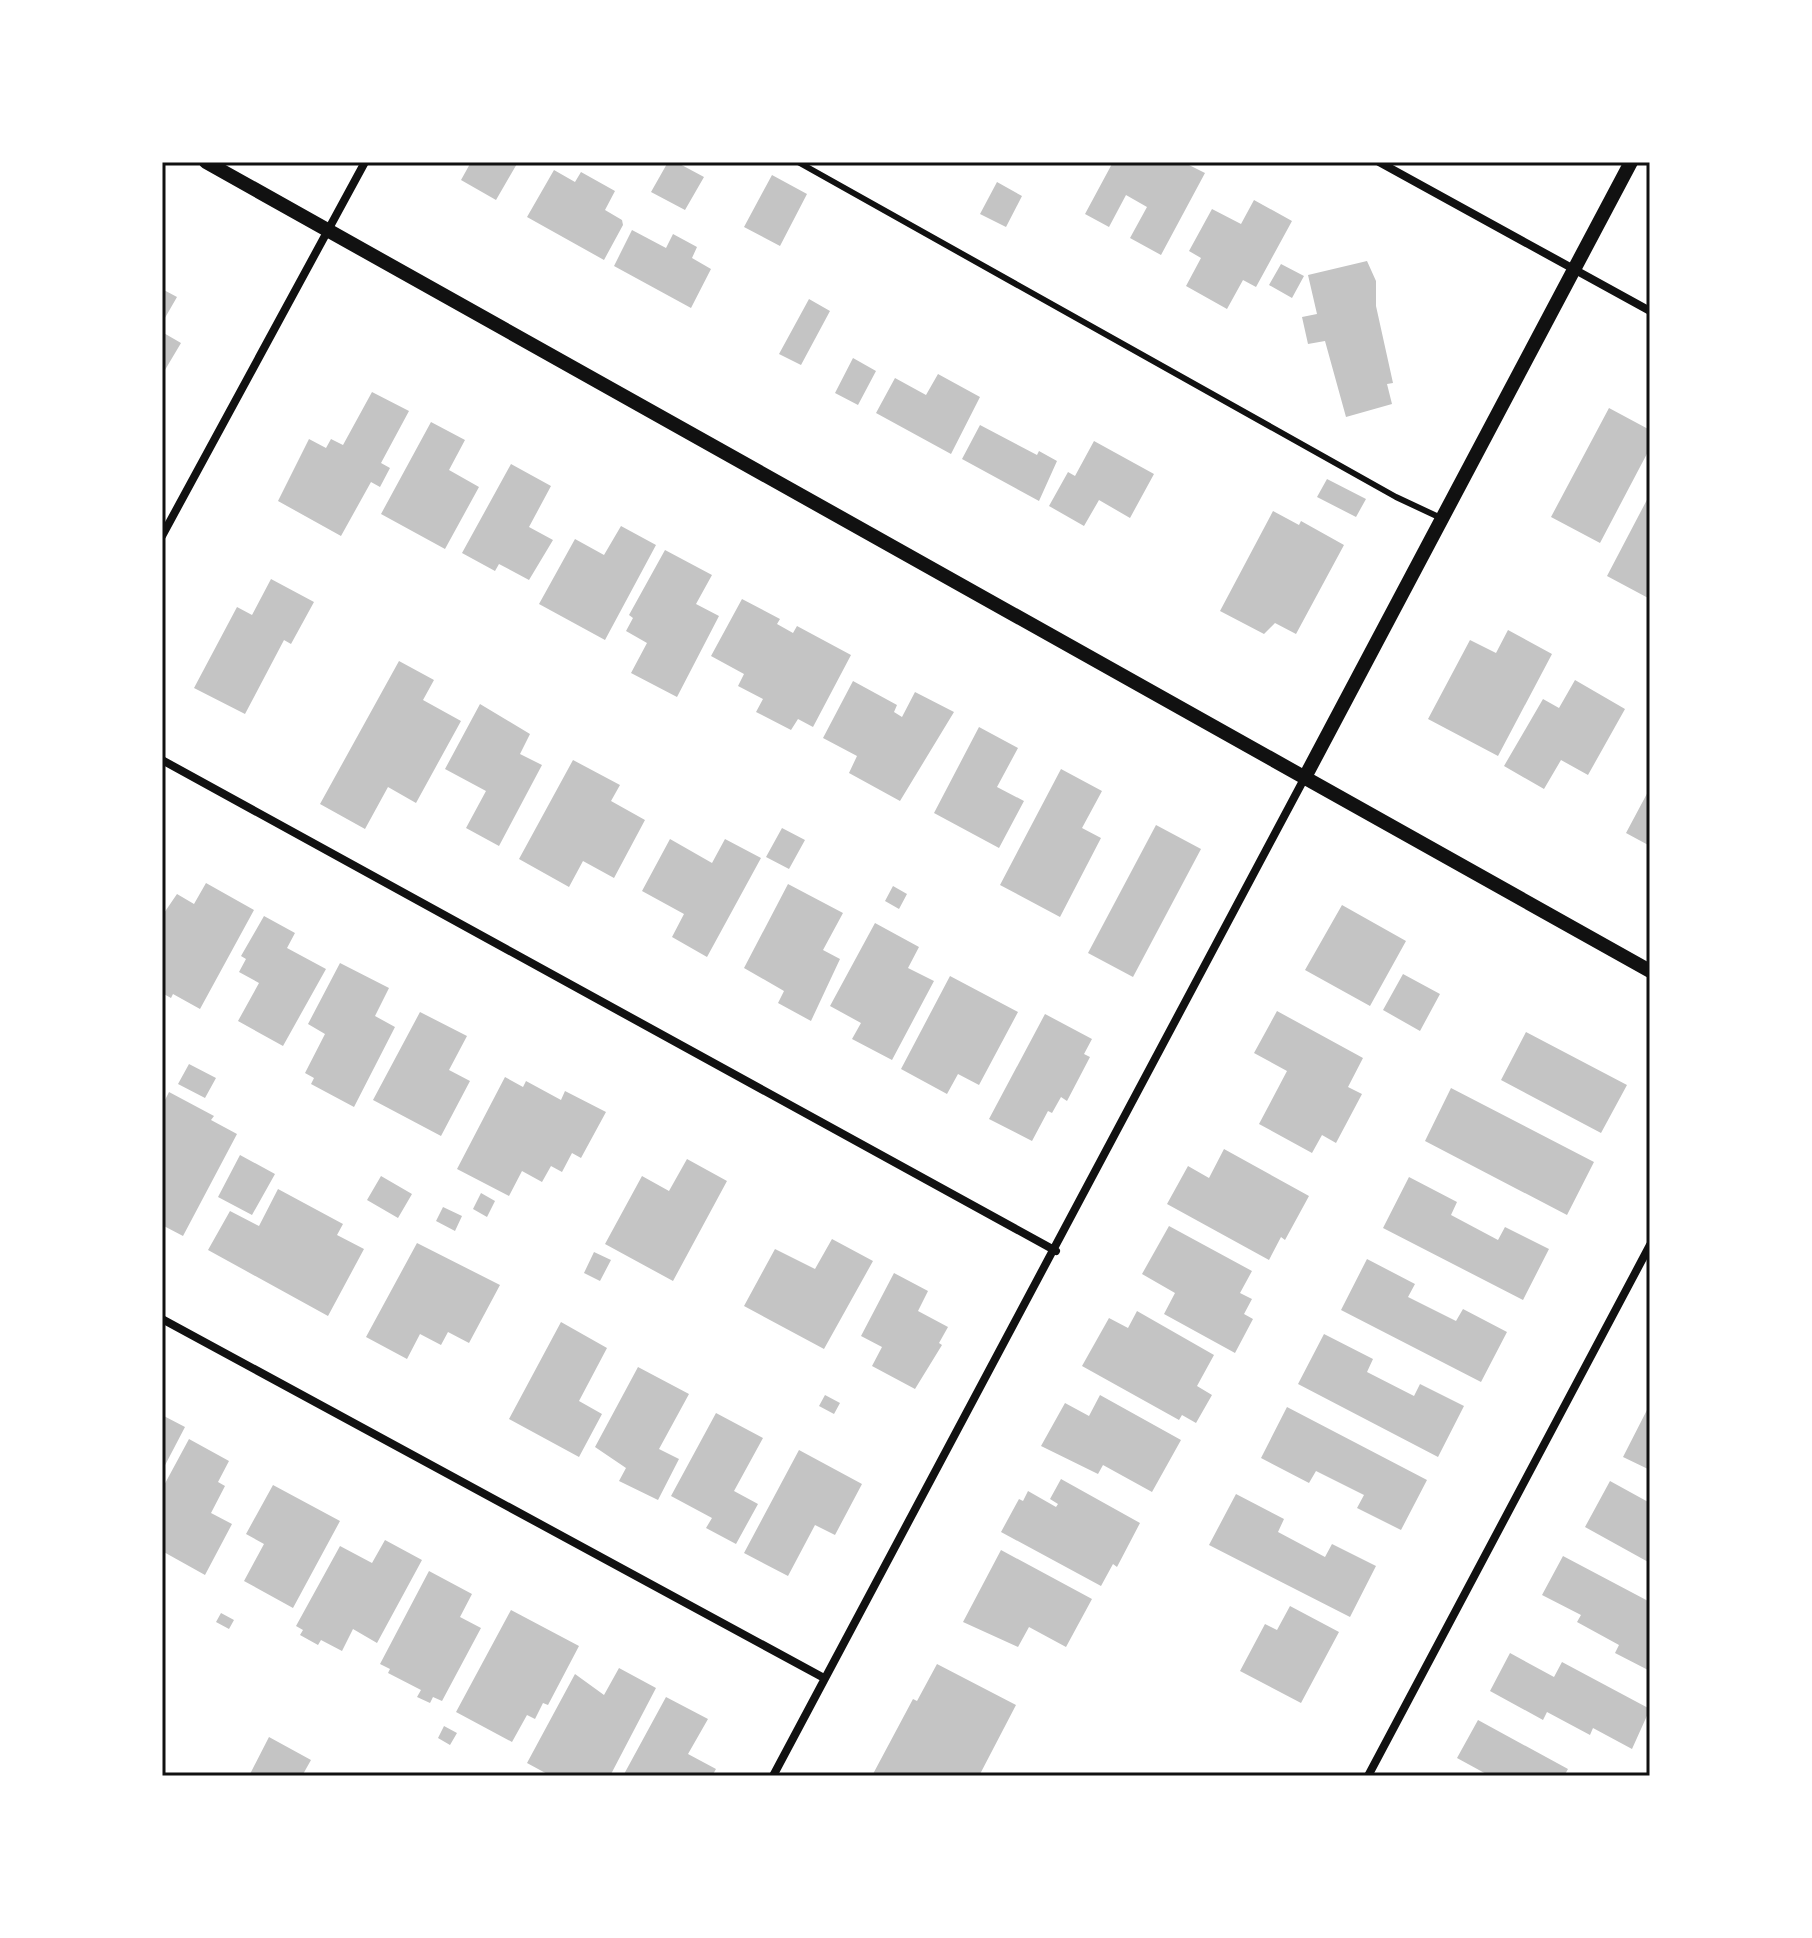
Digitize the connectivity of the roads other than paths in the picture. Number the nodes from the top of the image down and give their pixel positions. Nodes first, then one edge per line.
1 (206, 162) edge
2 (365, 162) edge
3 (798, 162) edge
4 (1379, 162) edge
5 (1631, 162) edge
6 (327, 232) junction
7 (1575, 269) junction
8 (1650, 311) edge
9 (1443, 519) junction
10 (162, 536) edge
11 (162, 760) edge
12 (1304, 779) junction
13 (1650, 971) edge
14 (1650, 1245) edge
15 (1056, 1251) junction
16 (162, 1319) edge
17 (824, 1678) junction
18 (773, 1776) edge
19 (1368, 1776) edge

1 - 6 street
2 - 6 street
3 - 9 lane
4 - 7 street
5 - 7 street
6 - 10 street
6 - 12 street
7 - 8 street
7 - 9 street
9 - 12 street
11 - 15 street
12 - 13 street
12 - 15 street
14 - 19 street
15 - 17 street
16 - 17 street
17 - 18 street

